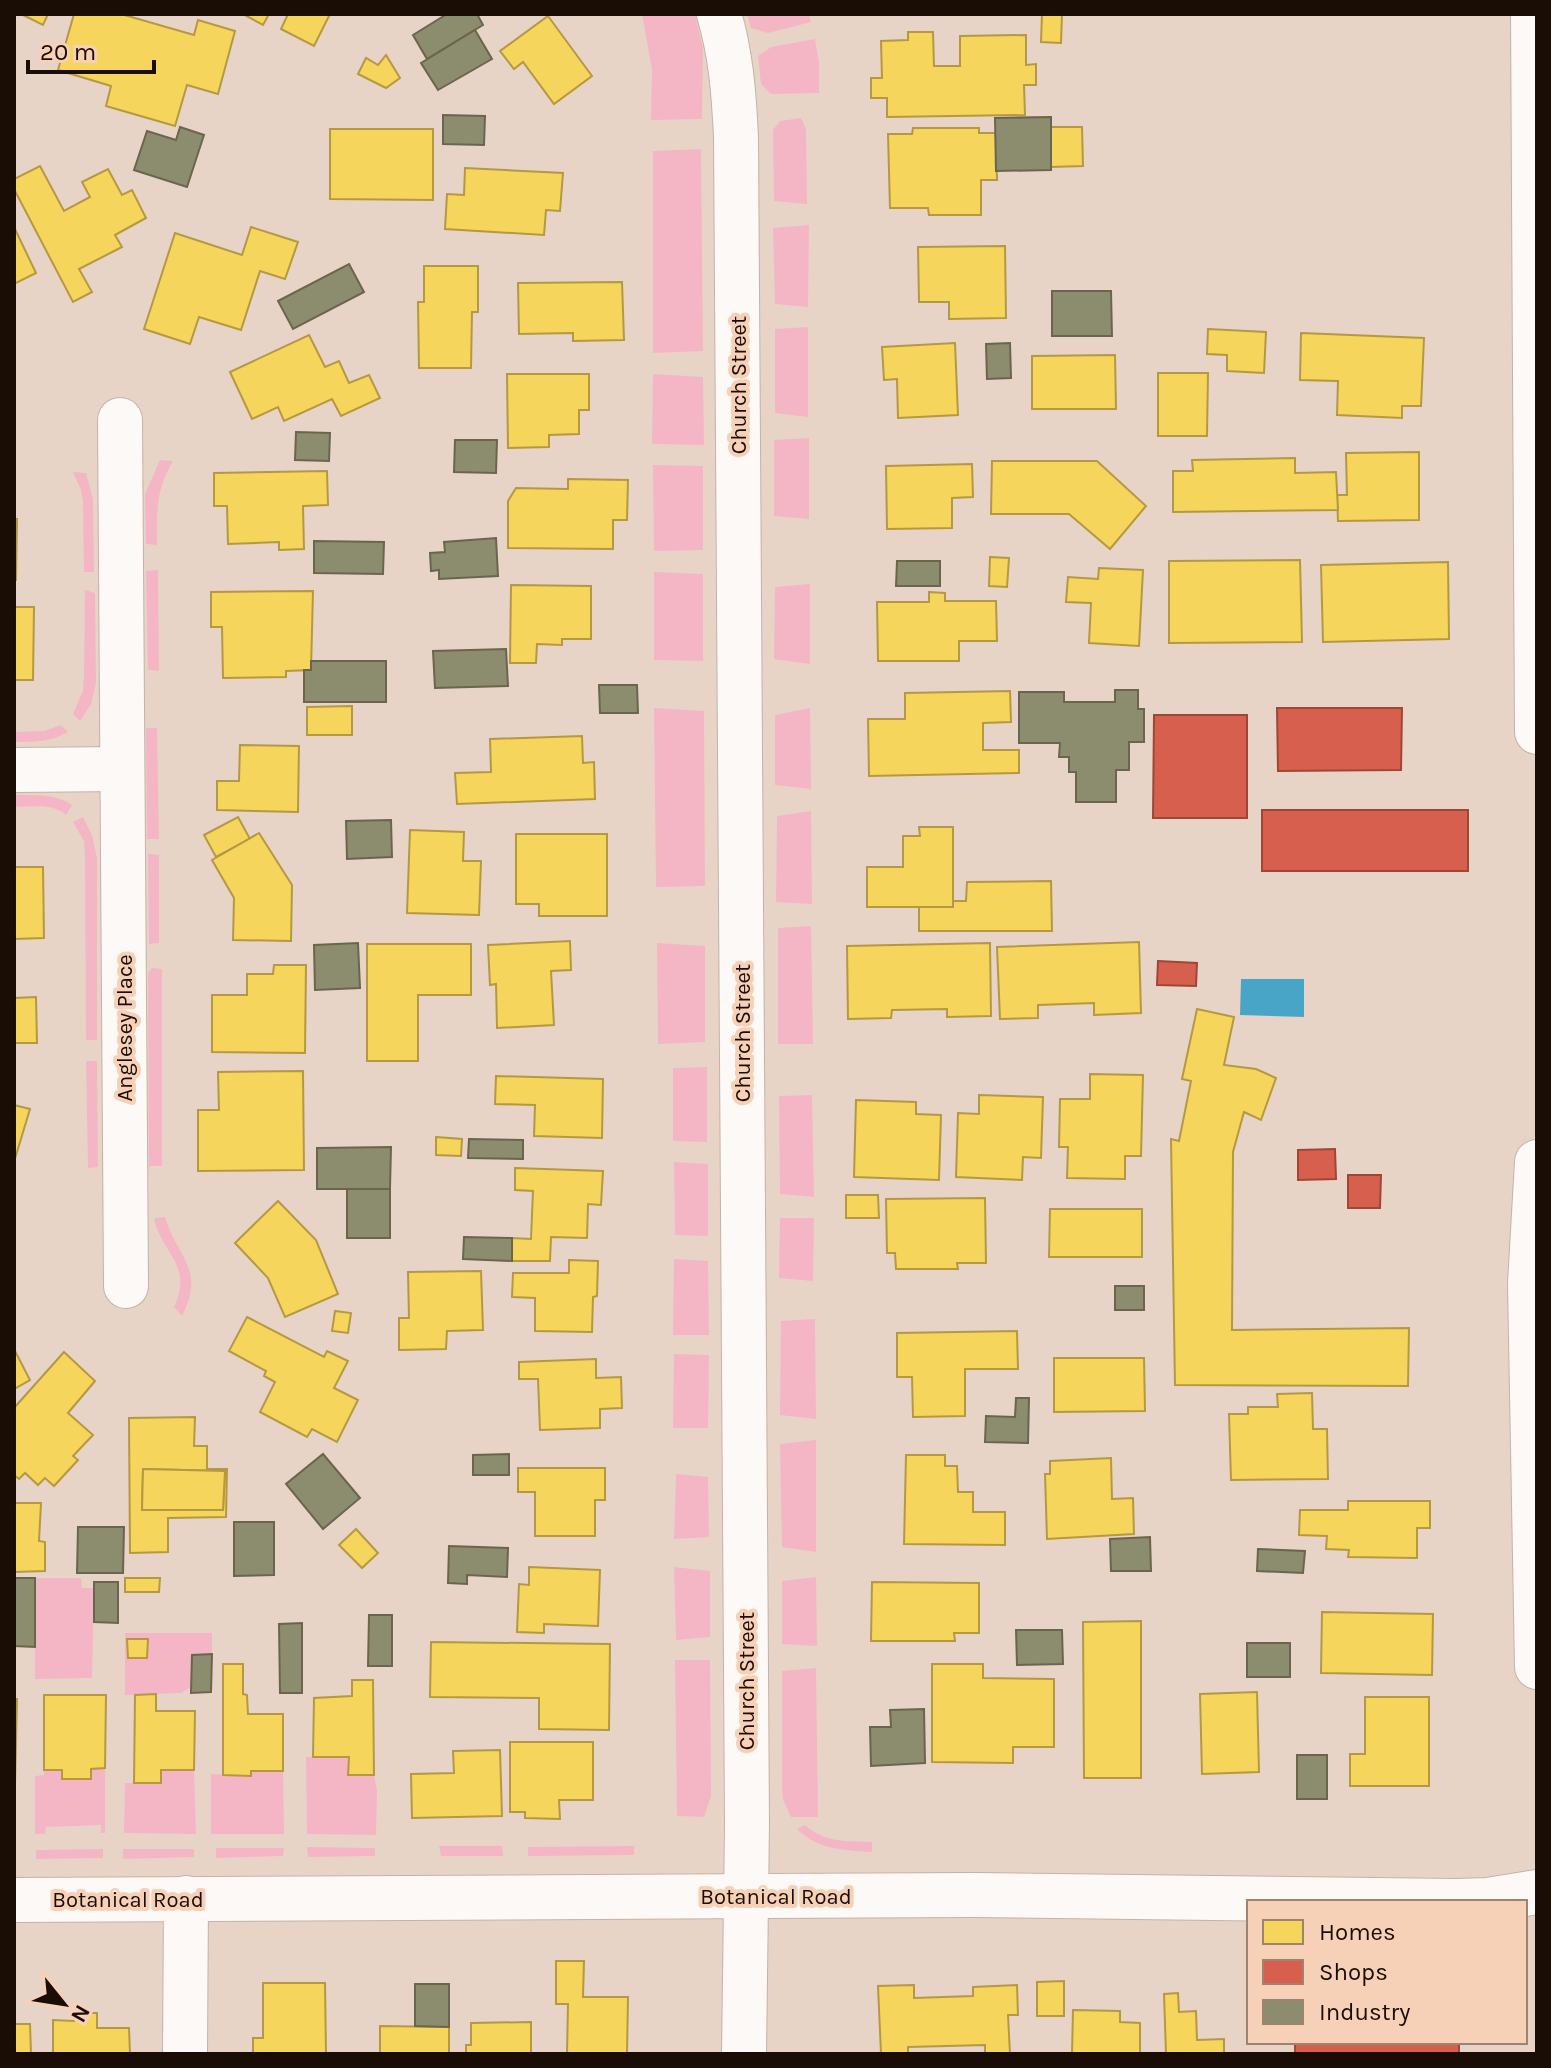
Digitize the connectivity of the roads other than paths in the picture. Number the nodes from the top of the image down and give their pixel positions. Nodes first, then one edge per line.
1 (719, 14) edge
2 (1533, 14) edge
3 (120, 420) dead end
4 (1537, 732) edge
5 (122, 769) junction
6 (14, 770) edge
7 (1537, 1162) edge
8 (126, 1286) dead end
9 (1537, 1667) edge
10 (1537, 1892) edge
11 (745, 1897) junction
12 (186, 1898) junction
13 (14, 1900) edge
14 (1376, 1900) edge
15 (1488, 1900) edge
16 (185, 2054) edge
17 (744, 2054) edge

1 - 11 street, Church Street
2 - 4 street
3 - 5 street, Anglesey Place
5 - 6 street
5 - 8 street, Anglesey Place
7 - 9 street
10 - 15 street, Botanical Road
11 - 12 street, Botanical Road
11 - 14 street, Botanical Road
11 - 17 street, Church Street
12 - 13 street, Botanical Road
12 - 16 street

